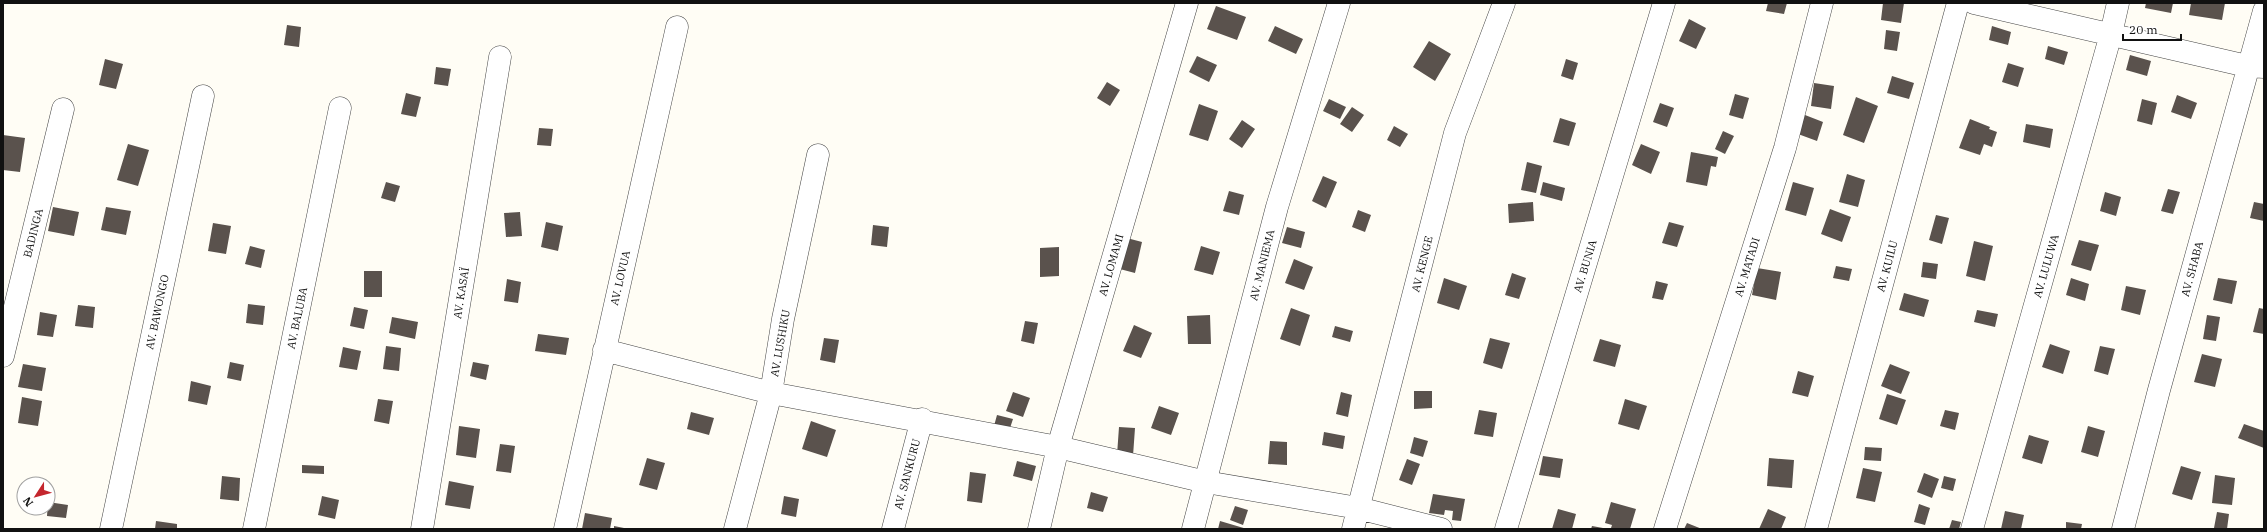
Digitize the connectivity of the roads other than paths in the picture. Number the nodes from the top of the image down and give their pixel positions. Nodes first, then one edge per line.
1 (1187, 3) edge
2 (1339, 3) edge
3 (1504, 3) edge
4 (1664, 3) edge
5 (1822, 3) edge
6 (1958, 3) edge
7 (1974, 3) edge
8 (2118, 3) edge
9 (2264, 11) edge
10 (677, 27) dead end
11 (2111, 34) junction
12 (500, 57) dead end
13 (2256, 66) edge
14 (203, 96) dead end
15 (340, 108) dead end
16 (63, 109) dead end
17 (818, 155) dead end
18 (604, 350) junction
19 (3, 356) edge
20 (771, 393) junction
21 (922, 420) junction
22 (1058, 447) junction
23 (1206, 482) junction
24 (1358, 508) junction
25 (111, 529) edge
26 (254, 529) edge
27 (422, 529) edge
28 (565, 529) edge
29 (735, 529) edge
30 (893, 529) edge
31 (1039, 529) edge
32 (1193, 529) edge
33 (1353, 529) edge
34 (1441, 529) edge
35 (1506, 529) edge
36 (1665, 529) edge
37 (1816, 529) edge
38 (1972, 529) edge
39 (2123, 529) edge

1 - 22 street, AV. LOMAMI
2 - 23 street, AV. MANIEMA
3 - 24 street, AV. KENGE
4 - 35 street, AV. BUNIA
5 - 36 street, AV. MATADI
6 - 37 street, AV. KUILU
7 - 11 street
8 - 11 street, AV. LULUWA
9 - 13 street, AV. SHABA
10 - 18 street, AV. LOVUA
11 - 13 street
11 - 38 street, AV. LULUWA
12 - 27 street, AV. KASAÏ
13 - 39 street, AV. SHABA
14 - 25 street, AV. BAWONGO
15 - 26 street, AV. BALUBA
16 - 19 street, BADINGA
17 - 20 street, AV. LUSHIKU
18 - 20 street
18 - 28 street, AV. LOVUA
20 - 21 street
20 - 29 street, AV. LUSHIKU
21 - 22 street
21 - 30 street, AV. SANKURU
22 - 23 street
22 - 31 street, AV. LOMAMI
23 - 24 street
23 - 32 street, AV. MANIEMA
24 - 33 street, AV. KENGE
24 - 34 street

